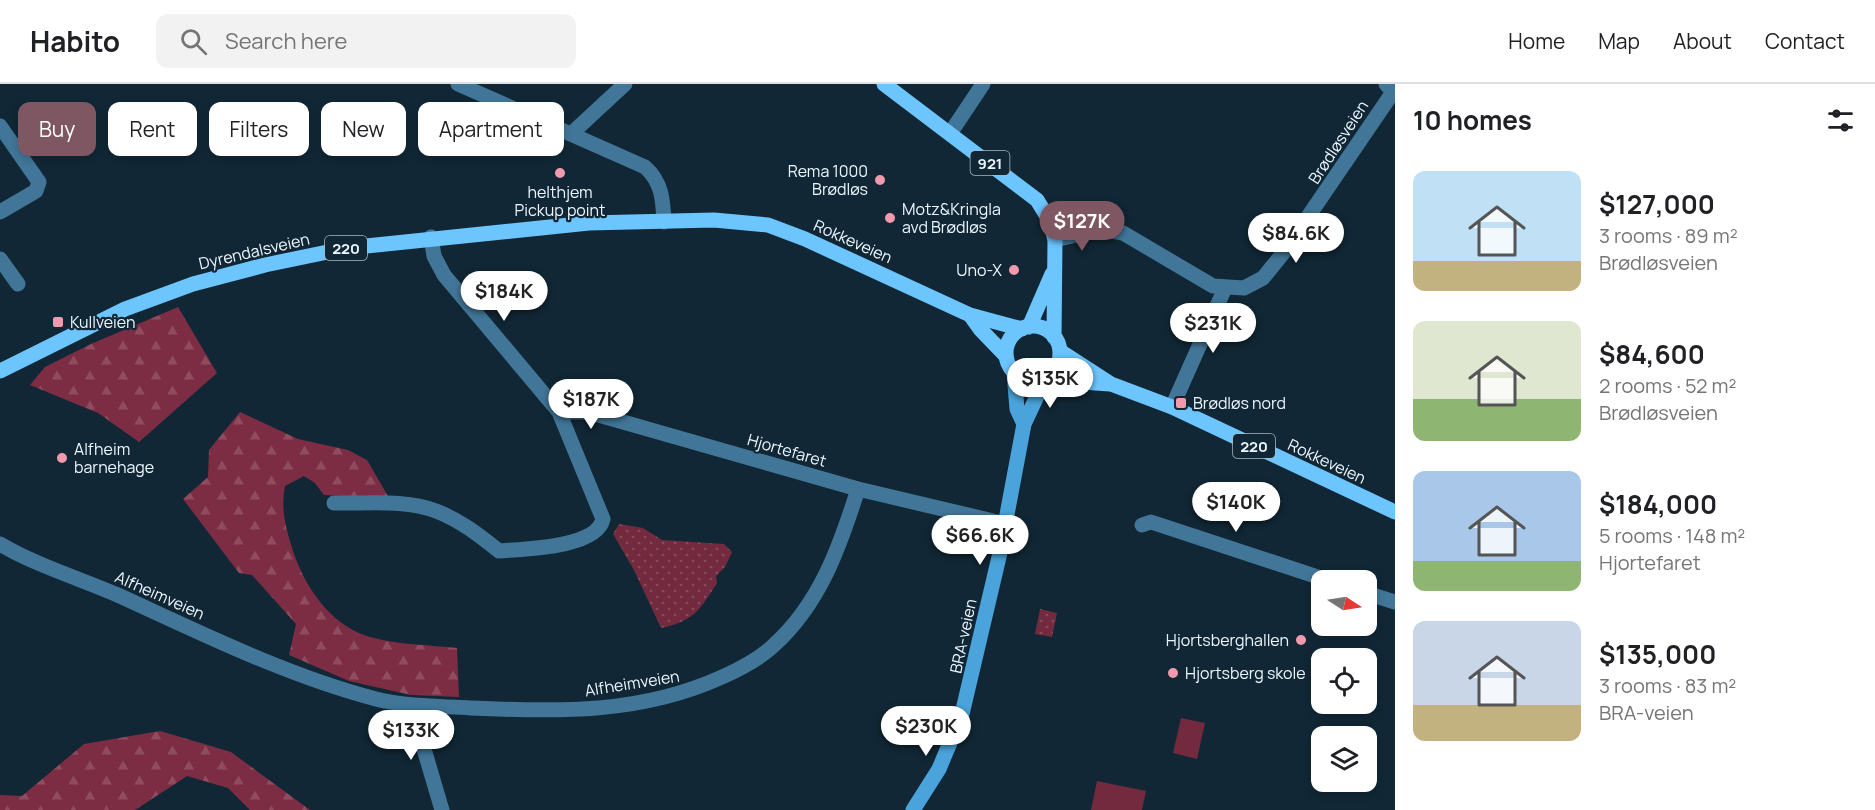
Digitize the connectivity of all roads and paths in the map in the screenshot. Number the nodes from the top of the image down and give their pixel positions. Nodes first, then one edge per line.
1 (458, 84) edge
2 (625, 84) edge
3 (884, 84) edge
4 (983, 84) edge
5 (1391, 88) edge
6 (0, 126) edge
7 (951, 132) junction
8 (572, 134) junction
9 (0, 212) edge
10 (714, 220) joint
11 (1050, 221) junction
12 (664, 222) junction
13 (1101, 228) junction
14 (431, 237) junction
15 (1055, 240) junction
16 (0, 259) edge
17 (1054, 268) junction
18 (18, 285) dead end
19 (1225, 288) junction
20 (970, 315) junction
21 (1025, 328) junction
22 (1057, 344) junction
23 (1006, 356) junction
24 (0, 371) edge
25 (1014, 373) junction
26 (1049, 375) junction
27 (1111, 384) junction
28 (1172, 407) junction
29 (558, 412) junction
30 (1024, 424) junction
31 (858, 489) junction
32 (334, 503) dead end
33 (1395, 512) edge
34 (1006, 524) junction
35 (1142, 525) dead end
36 (0, 544) edge
37 (1311, 575) edge
38 (1377, 596) edge
39 (1395, 602) edge
40 (411, 705) junction
41 (442, 810) edge
42 (913, 810) edge

1 - 8 street
2 - 8 street
3 - 7 main road, 921
4 - 7 street
5 - 19 street, Brødløsveien
6 - 9 street
7 - 11 main road, 921
8 - 12 street
10 - 12 main road, Dyrendalsveien / 220
10 - 20 main road, Rokkeveien / 220
11 - 13 street
11 - 15 main road, 921
12 - 14 main road, Dyrendalsveien / 220
13 - 15 street
13 - 19 street
14 - 24 main road, Dyrendalsveien / 220
14 - 29 street
15 - 17 main road, 921
16 - 18 street
17 - 21 main road, 921
17 - 22 main road, 921
19 - 28 street
20 - 21 main road, Rokkeveien / 220
20 - 23 main road, Rokkeveien / 220
21 - 22 main road, 220
21 - 23 main road
22 - 26 main road
22 - 27 main road, Rokkeveien / 220
23 - 25 main road, 220
25 - 26 main road, 220
25 - 30 main road, BRA-veien
26 - 27 main road, Rokkeveien / 220
26 - 30 main road, BRA-veien
27 - 28 main road, Rokkeveien / 220
28 - 33 main road, Rokkeveien / 220
29 - 31 street, Hjortefaret
29 - 32 street
30 - 34 main road, BRA-veien
31 - 34 street, Hjortefaret
31 - 40 street, Alfheimveien
34 - 42 main road, BRA-veien
35 - 37 street
36 - 40 street, Alfheimveien
38 - 39 street
40 - 41 street

